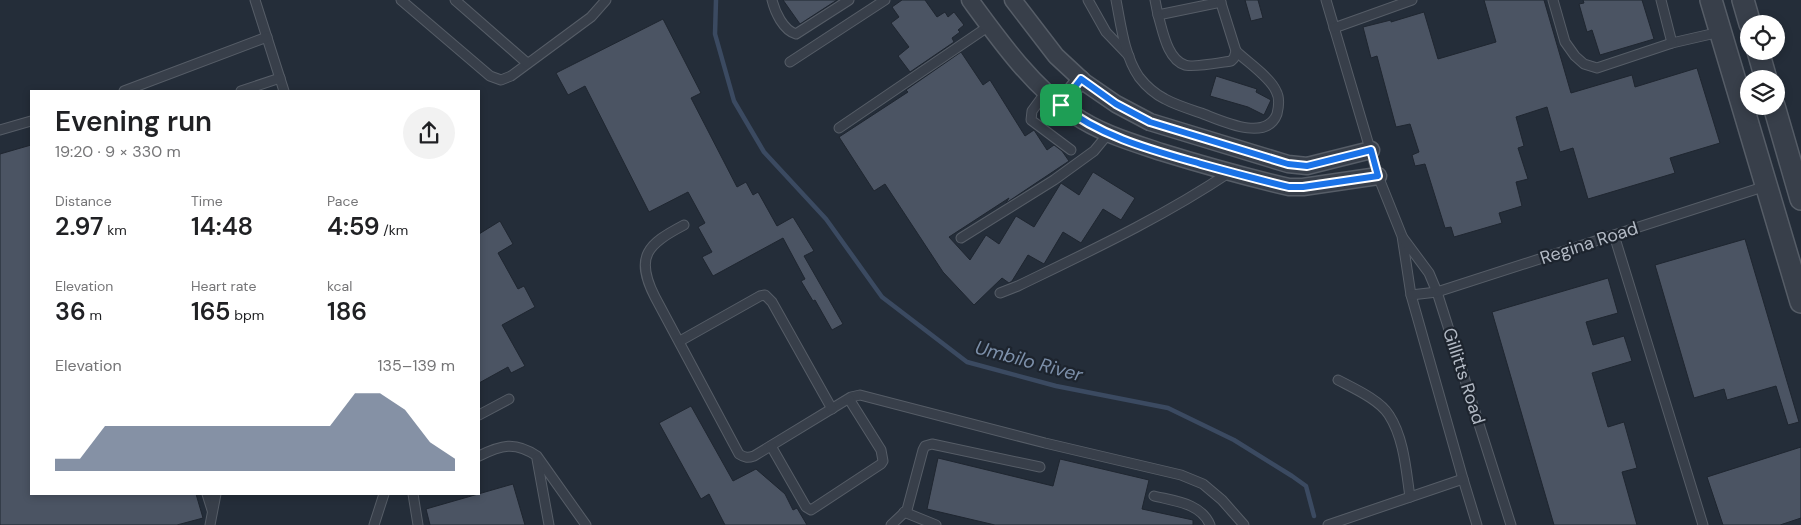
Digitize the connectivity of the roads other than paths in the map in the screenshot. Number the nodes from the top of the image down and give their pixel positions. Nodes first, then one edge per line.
1 (255, 0) edge
2 (402, 0) edge
3 (455, 0) edge
4 (606, 0) edge
5 (772, 0) edge
6 (849, 0) edge
7 (885, 0) edge
8 (970, 0) edge
9 (1012, 0) edge
10 (1088, 0) edge
11 (1116, 0) edge
12 (1154, 0) edge
13 (1326, 0) edge
14 (1412, 0) edge
15 (1552, 0) edge
16 (1660, 0) edge
17 (1711, 0) edge
18 (1743, 0) edge
19 (1221, 1) edge
20 (1158, 15) junction
21 (1747, 15) edge
22 (989, 26) junction
23 (1334, 28) junction
24 (1720, 32) junction
25 (267, 37) junction
26 (1672, 43) junction
27 (1236, 51) junction
28 (1130, 57) junction
29 (790, 62) dead end
30 (527, 63) junction
31 (280, 78) junction
32 (1081, 79) junction
33 (127, 90) edge
34 (244, 90) edge
35 (284, 90) edge
36 (1046, 92) junction
37 (1061, 105) junction
38 (1777, 115) edge
39 (30, 121) edge
40 (839, 128) dead end
41 (0, 130) edge
42 (1108, 134) junction
43 (1190, 134) junction
44 (1071, 150) dead end
45 (1371, 150) junction
46 (1184, 159) junction
47 (1230, 172) junction
48 (1378, 176) junction
49 (1766, 186) junction
50 (1801, 199) edge
51 (684, 225) dead end
52 (1614, 235) junction
53 (1402, 236) junction
54 (960, 238) dead end
55 (1437, 292) junction
56 (1000, 293) dead end
57 (1411, 295) junction
58 (1801, 302) edge
59 (680, 341) junction
60 (1338, 380) dead end
61 (509, 399) dead end
62 (849, 399) junction
63 (832, 409) junction
64 (480, 414) edge
65 (771, 446) junction
66 (480, 456) edge
67 (537, 456) junction
68 (1040, 467) dead end
69 (1463, 479) junction
70 (207, 495) edge
71 (216, 495) edge
72 (384, 495) edge
73 (413, 495) edge
74 (1154, 496) dead end
75 (1410, 497) junction
76 (212, 511) junction
77 (904, 512) junction
78 (1332, 524) edge
79 (210, 525) edge
80 (374, 525) edge
81 (418, 525) edge
82 (549, 525) edge
83 (586, 525) edge
84 (891, 525) edge
85 (936, 525) edge
86 (1210, 525) edge
87 (1244, 525) edge
88 (1477, 525) edge
89 (1511, 525) edge
90 (1702, 525) edge

1 - 25 lane
2 - 30 lane
3 - 30 lane
4 - 30 lane
5 - 6 lane
7 - 29 lane
8 - 22 street
9 - 32 street
10 - 28 lane
11 - 28 lane
12 - 20 lane
13 - 23 lane, Gillitts Road
14 - 23 lane
15 - 26 lane
16 - 26 lane
17 - 24 street
18 - 21 street
19 - 20 lane
19 - 27 lane
20 - 27 lane
22 - 36 street
22 - 40 lane
23 - 45 lane, Gillitts Road
24 - 26 lane
24 - 49 street
25 - 31 lane
25 - 33 lane
27 - 28 lane
31 - 34 lane
31 - 35 lane
32 - 37 street
32 - 43 street
36 - 37 street
36 - 44 lane
37 - 42 street
38 - 50 street
39 - 41 lane
42 - 46 street
42 - 54 lane
43 - 45 street
43 - 46 street
45 - 48 lane, Gillitts Road
46 - 47 street
47 - 48 street
47 - 56 lane
48 - 53 lane, Gillitts Road
49 - 52 lane, Regina Road
49 - 58 street
51 - 59 lane
52 - 55 lane, Regina Road
52 - 90 lane
53 - 55 lane, Gillitts Road
53 - 57 lane, Gillitts Road
55 - 57 lane, Regina Road
55 - 89 lane, Gillitts Road
57 - 69 lane, Gillitts Road
59 - 63 lane
59 - 65 lane
60 - 75 lane
61 - 64 lane
62 - 63 lane
62 - 65 lane
62 - 87 lane
63 - 65 lane
66 - 67 lane
67 - 82 lane
67 - 83 lane
68 - 77 lane
69 - 75 lane
69 - 88 lane, Gillitts Road
70 - 76 lane
71 - 76 lane
72 - 80 lane
73 - 81 lane
74 - 86 lane
75 - 78 lane
76 - 79 lane
77 - 84 lane
77 - 85 lane

